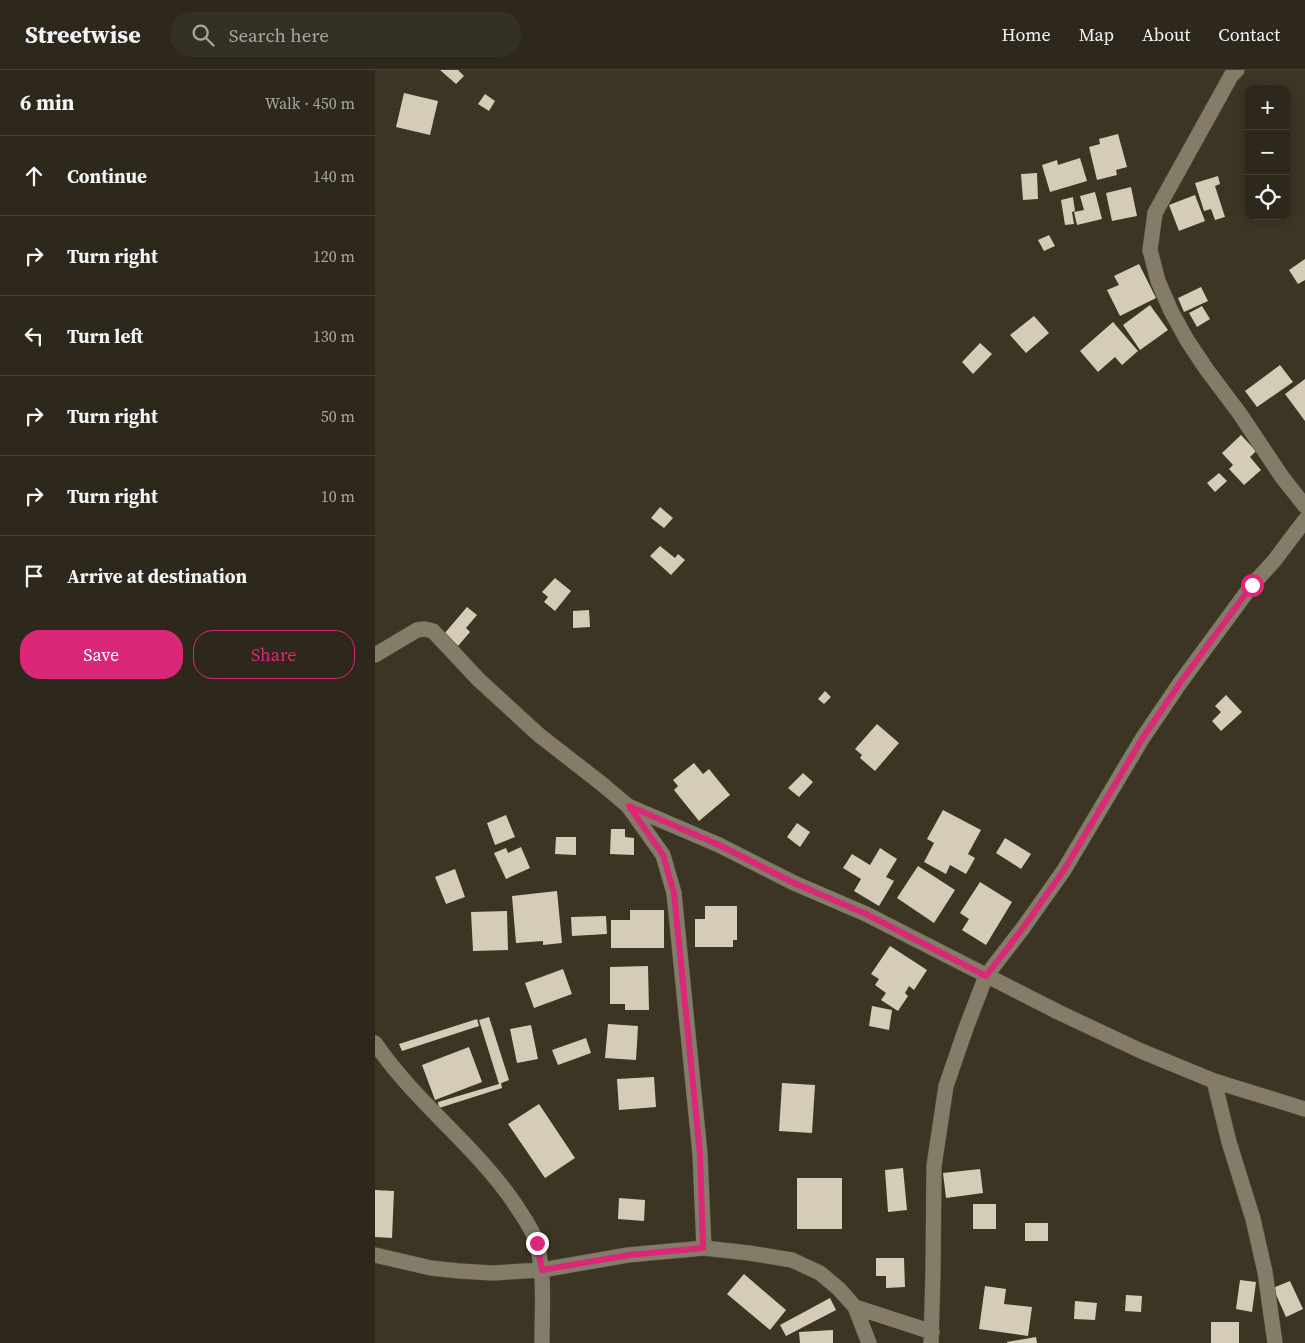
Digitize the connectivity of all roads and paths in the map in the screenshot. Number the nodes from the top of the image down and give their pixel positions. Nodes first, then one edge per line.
1 (1237, 70) edge
2 (1305, 506) edge
3 (1305, 520) edge
4 (375, 655) edge
5 (629, 806) junction
6 (986, 976) junction
7 (375, 1043) edge
8 (1214, 1081) junction
9 (1305, 1109) edge
10 (703, 1248) junction
11 (375, 1255) edge
12 (542, 1270) junction
13 (855, 1307) junction
14 (932, 1337) edge
15 (543, 1343) edge
16 (869, 1343) edge
17 (1275, 1343) edge

1 - 2 street
3 - 6 street
4 - 5 street
5 - 6 street
5 - 10 street
6 - 8 street
6 - 14 street
7 - 12 street
8 - 9 street
8 - 17 street
10 - 12 street
10 - 13 street
11 - 12 street
12 - 15 street
13 - 14 street
13 - 16 street

